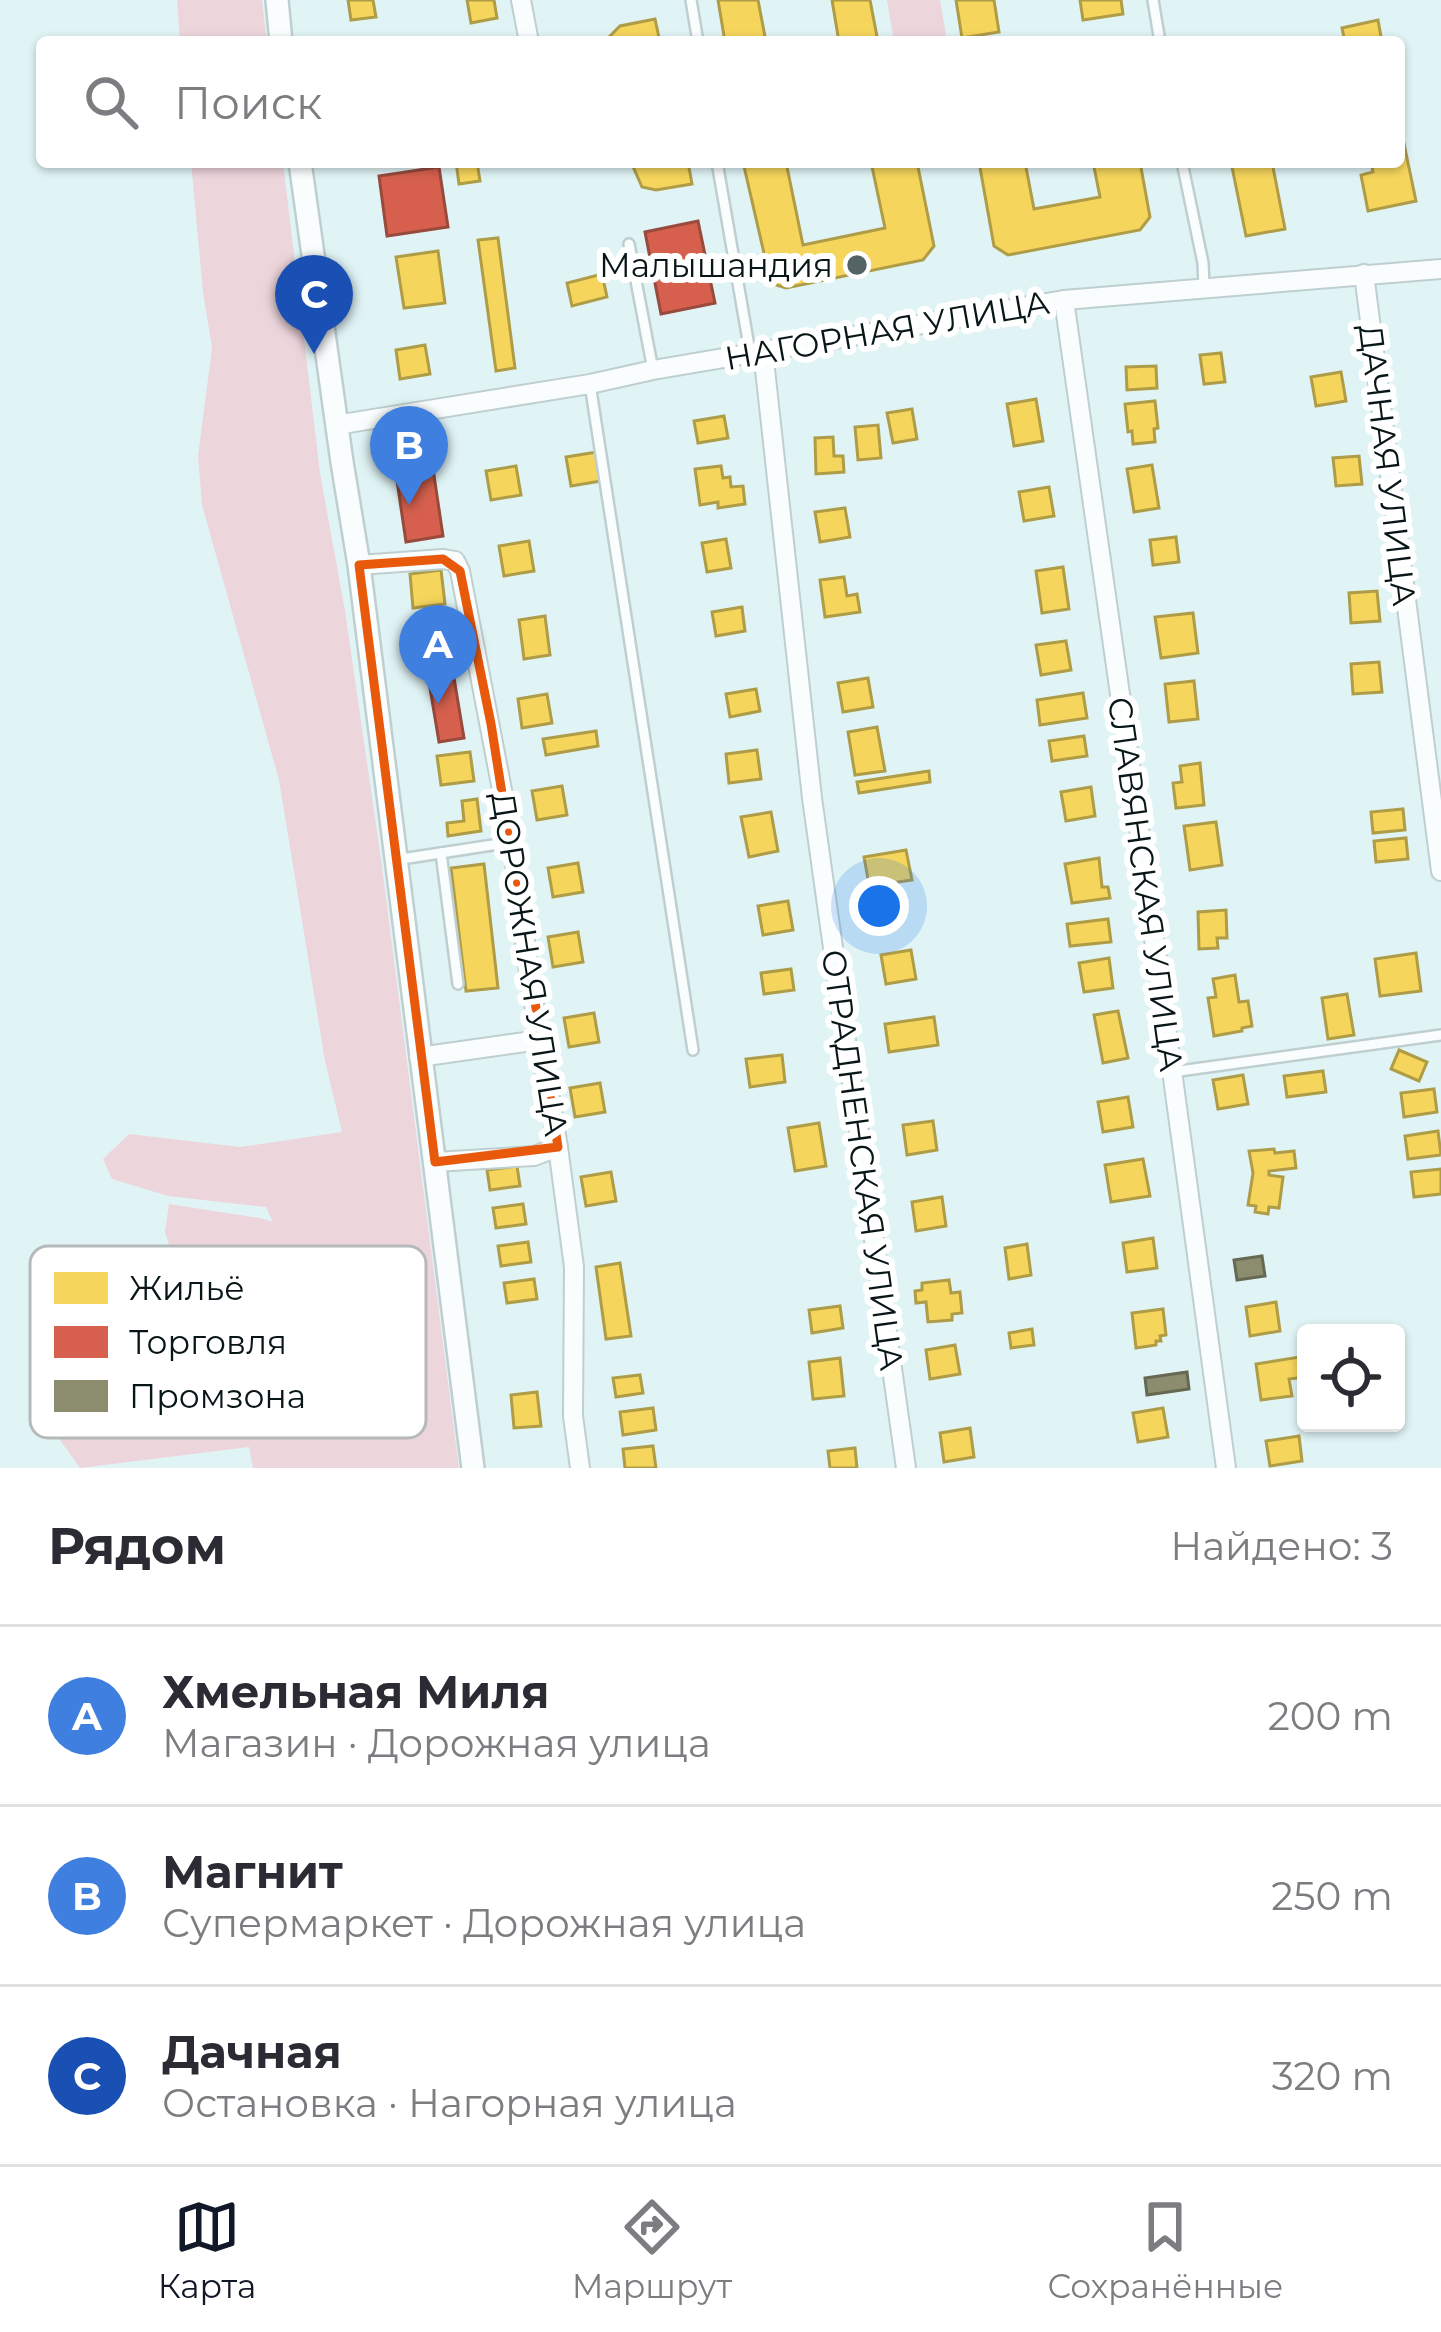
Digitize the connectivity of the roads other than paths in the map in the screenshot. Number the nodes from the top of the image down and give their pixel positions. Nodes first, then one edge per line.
1 (277, 0) edge
2 (521, 0) edge
3 (691, 0) edge
4 (1153, 0) edge
5 (280, 36) edge
6 (528, 36) edge
7 (697, 36) edge
8 (1159, 36) edge
9 (301, 168) edge
10 (718, 168) edge
11 (1183, 168) edge
12 (629, 244) dead end
13 (1441, 269) edge
14 (1364, 274) junction
15 (1204, 289) junction
16 (1064, 300) junction
17 (756, 352) junction
18 (653, 370) junction
19 (590, 384) junction
20 (337, 425) junction
21 (359, 566) junction
22 (512, 842) junction
23 (441, 853) junction
24 (395, 860) junction
25 (1441, 871) edge
26 (458, 984) dead end
27 (1441, 1035) edge
28 (539, 1040) junction
29 (693, 1050) dead end
30 (419, 1057) junction
31 (1172, 1072) junction
32 (558, 1147) junction
33 (435, 1162) junction
34 (473, 1468) edge
35 (580, 1468) edge
36 (906, 1468) edge
37 (1226, 1468) edge

1 - 5 street
2 - 6 street
3 - 7 lane
4 - 8 lane
9 - 20 street
10 - 17 lane
11 - 15 lane
12 - 18 lane
13 - 14 street, НАГОРНАЯ УЛИЦА
14 - 15 street, НАГОРНАЯ УЛИЦА
14 - 25 street, ДАЧНАЯ УЛИЦА
15 - 16 street, НАГОРНАЯ УЛИЦА
16 - 17 street, НАГОРНАЯ УЛИЦА
16 - 31 street, СЛАВЯНСКАЯ УЛИЦА
17 - 18 street, НАГОРНАЯ УЛИЦА
17 - 36 street, ОТРАДНЕНСКАЯ УЛИЦА
18 - 19 street, НАГОРНАЯ УЛИЦА
19 - 20 street, НАГОРНАЯ УЛИЦА
19 - 29 lane
20 - 21 street
21 - 22 street, ДОРОЖНАЯ УЛИЦА
21 - 24 street
22 - 23 lane
22 - 28 street, ДОРОЖНАЯ УЛИЦА
23 - 24 lane
23 - 26 lane
24 - 30 street
27 - 31 lane
28 - 30 street
28 - 32 street, ДОРОЖНАЯ УЛИЦА
30 - 33 street
31 - 37 street, СЛАВЯНСКАЯ УЛИЦА
32 - 33 street
32 - 35 street, ДОРОЖНАЯ УЛИЦА
33 - 34 street

